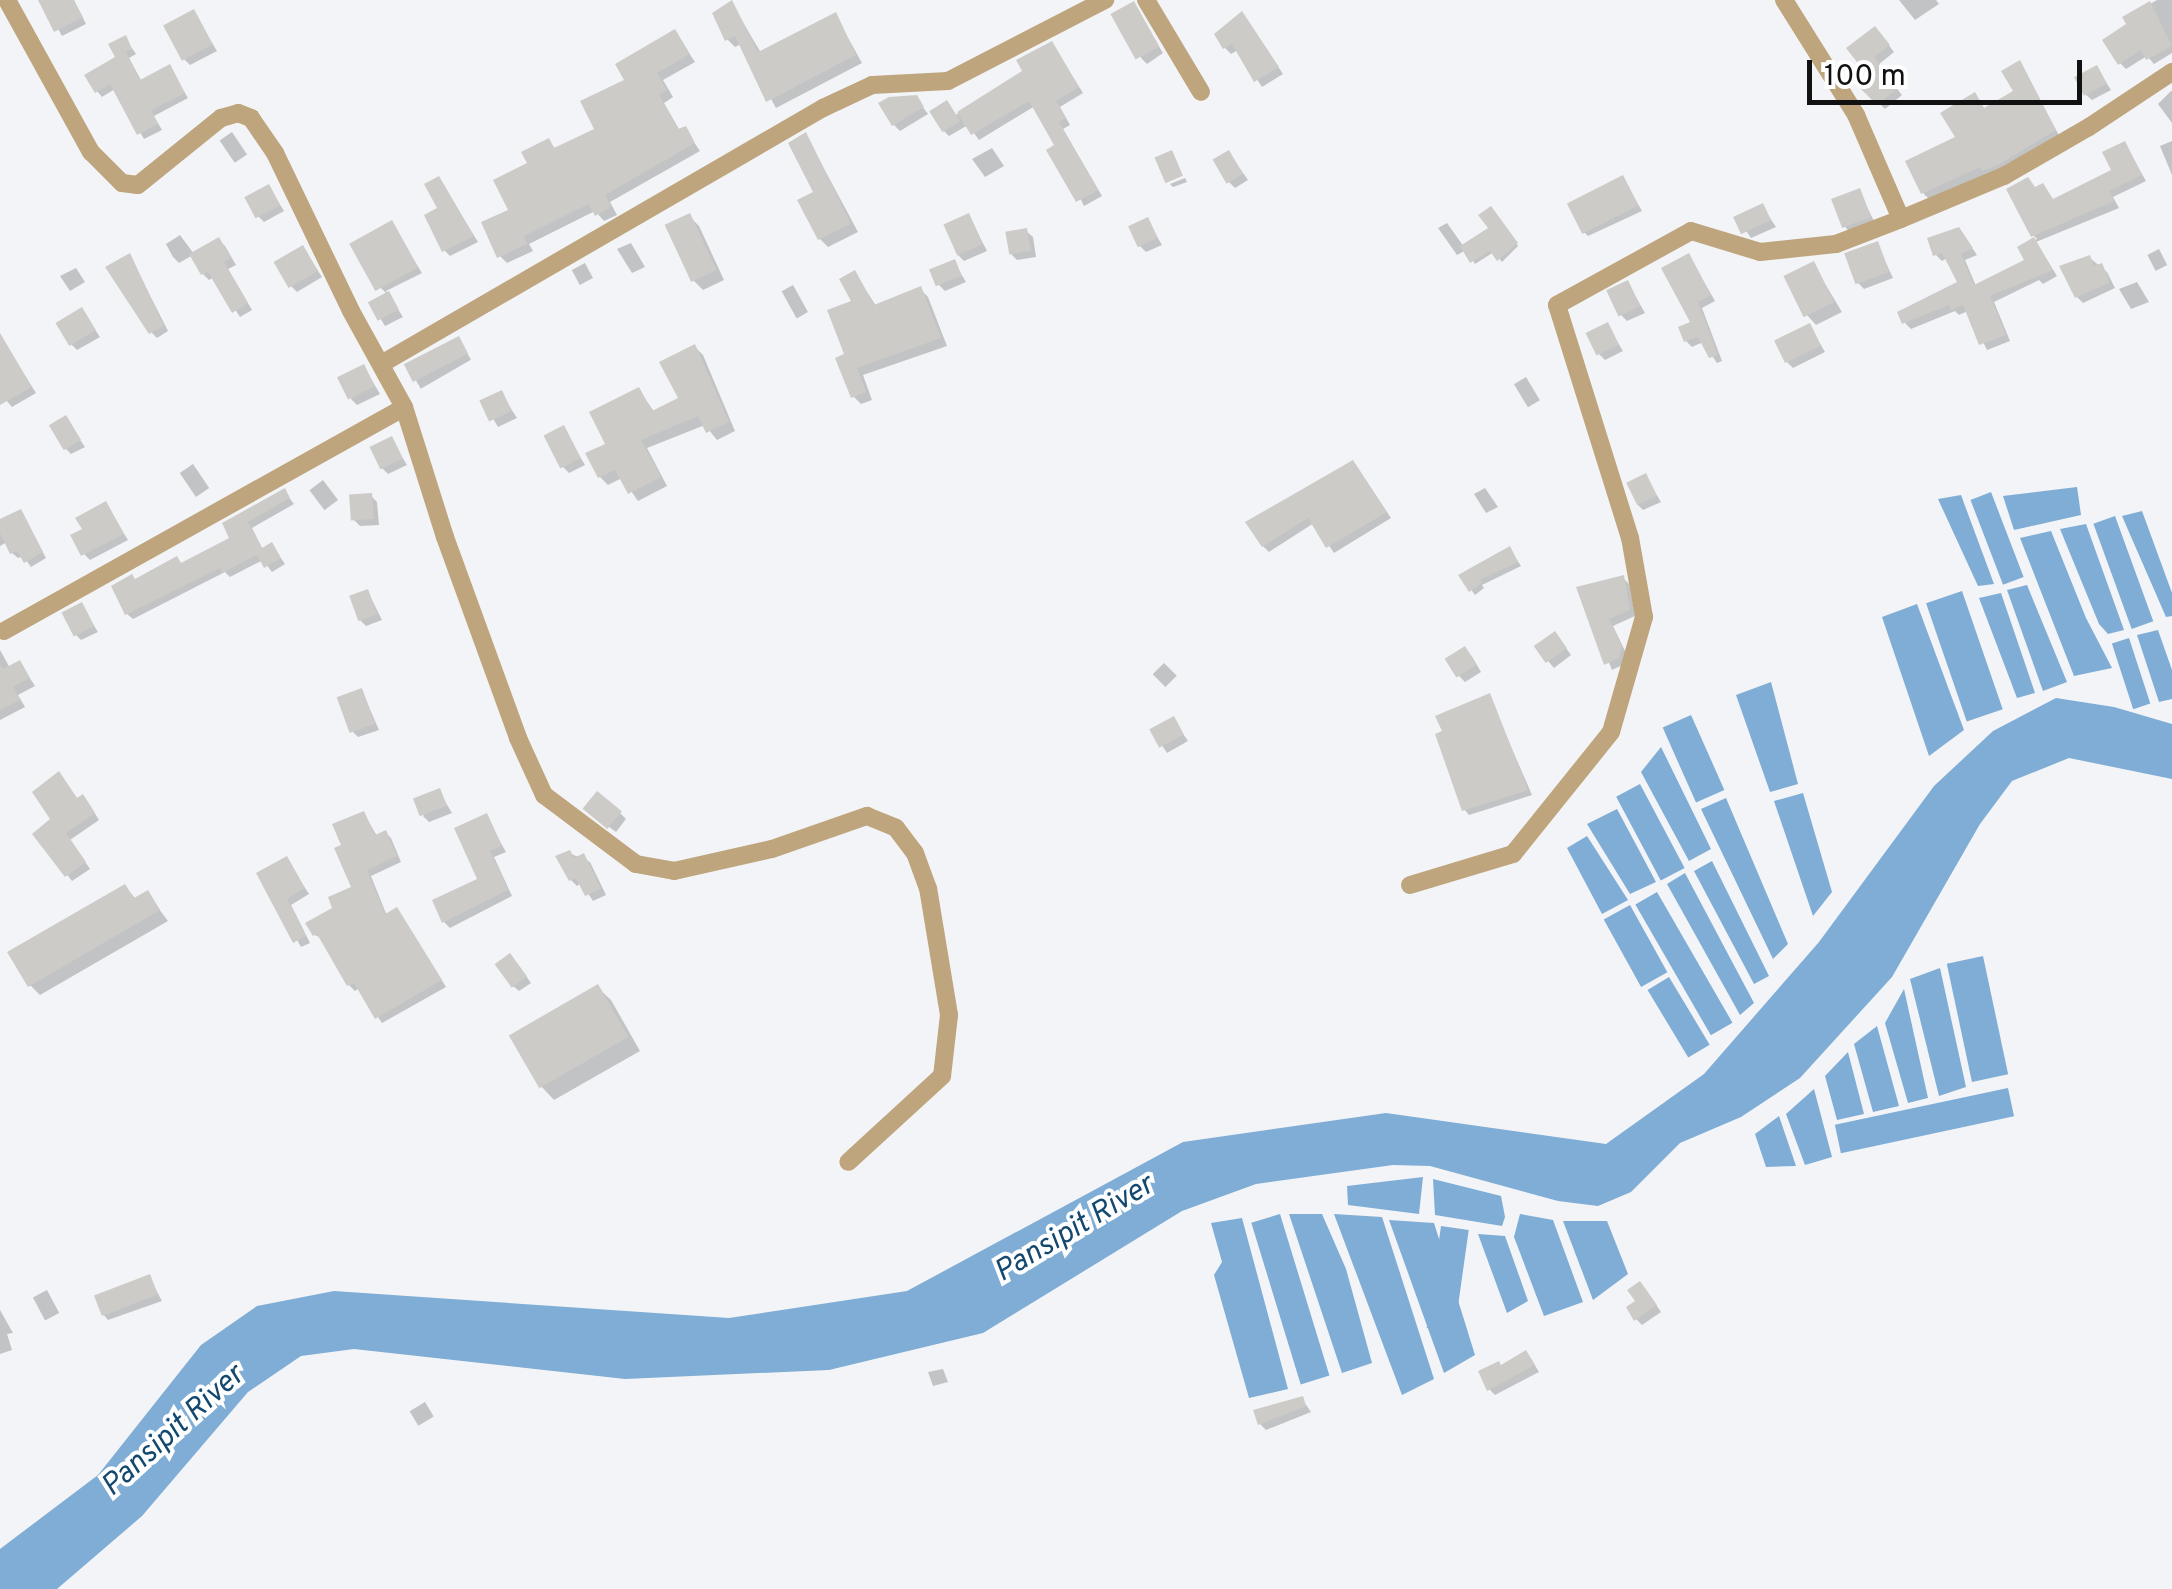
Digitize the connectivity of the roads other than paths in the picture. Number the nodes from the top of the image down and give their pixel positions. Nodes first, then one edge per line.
1 (7, 0) edge
2 (1106, 0) edge
3 (1146, 0) edge
4 (1784, 0) edge
5 (2172, 72) edge
6 (1201, 92) dead end
7 (1900, 219) junction
8 (383, 364) junction
9 (404, 407) junction
10 (4, 631) dead end
11 (1410, 884) dead end
12 (848, 1162) dead end

1 - 8 street
2 - 8 street
3 - 6 street
4 - 7 street
5 - 7 street
7 - 11 street
8 - 9 street
9 - 10 street
9 - 12 street

